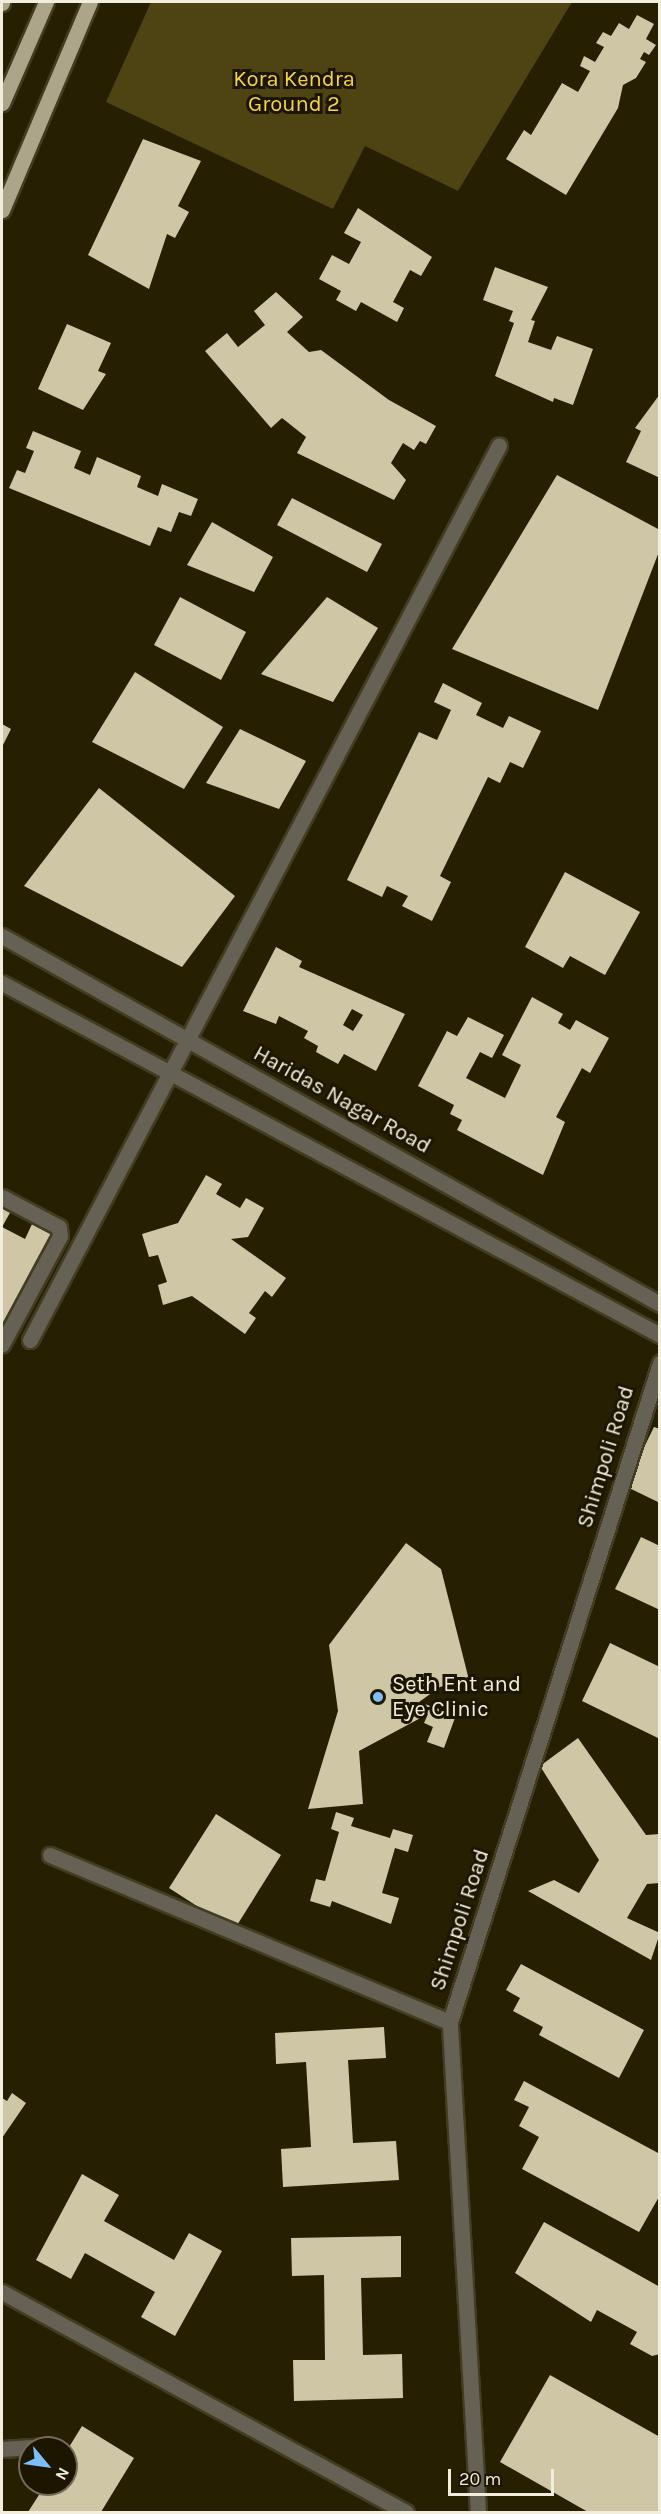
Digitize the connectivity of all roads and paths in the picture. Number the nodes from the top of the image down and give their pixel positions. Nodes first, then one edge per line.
1 (46, 2) edge
2 (90, 2) edge
3 (2, 103) edge
4 (2, 210) edge
5 (499, 445) dead end
6 (2, 936) edge
7 (2, 983) edge
8 (187, 1040) junction
9 (170, 1070) junction
10 (2, 1197) edge
11 (660, 1304) edge
12 (660, 1335) edge
13 (30, 1340) dead end
14 (2, 1344) edge
15 (660, 1362) edge
16 (50, 1856) dead end
17 (450, 2022) junction
18 (2, 2292) edge
19 (18, 2448) edge
20 (2, 2449) edge
21 (406, 2512) edge
22 (478, 2512) edge

1 - 3 main road
2 - 4 main road
5 - 8 street
6 - 8 street, Haridas Nagar Road
7 - 9 street
8 - 9 street
8 - 11 street, Haridas Nagar Road
9 - 12 street
9 - 13 street
10 - 14 street
15 - 17 street, Shimpoli Road
16 - 17 street
17 - 22 street, Shimpoli Road
18 - 21 street
19 - 20 street

